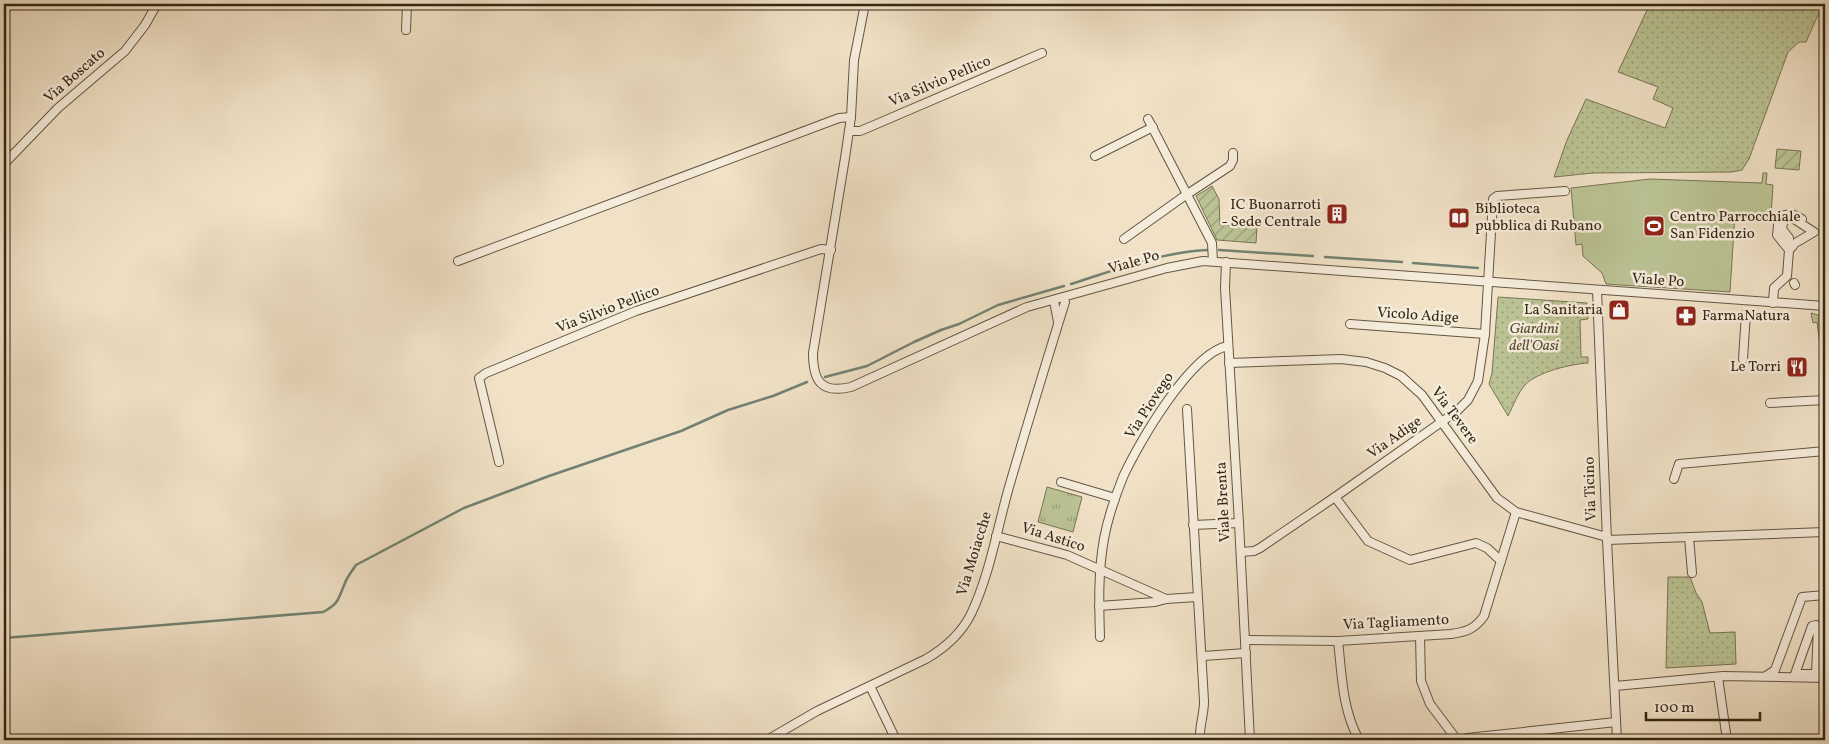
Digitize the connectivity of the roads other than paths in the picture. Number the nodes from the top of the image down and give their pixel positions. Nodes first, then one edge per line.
1 (157, 4) edge
2 (407, 4) edge
3 (865, 4) edge
4 (406, 30) dead end
5 (1042, 53) dead end
6 (851, 118) junction
7 (1148, 119) dead end
8 (1153, 127) junction
9 (849, 131) junction
10 (1233, 153) dead end
11 (1095, 156) dead end
12 (4, 164) edge
13 (1566, 191) dead end
14 (1187, 194) junction
15 (1802, 219) dead end
16 (1124, 239) dead end
17 (831, 250) junction
18 (458, 261) dead end
19 (1213, 261) junction
20 (1226, 262) junction
21 (1489, 282) junction
22 (1597, 290) junction
23 (1064, 297) junction
24 (1054, 301) junction
25 (1773, 303) junction
26 (1825, 306) edge
27 (1746, 313) dead end
28 (1350, 324) dead end
29 (1058, 327) junction
30 (1485, 334) junction
31 (1228, 346) junction
32 (1743, 360) dead end
33 (1229, 363) junction
34 (1825, 400) edge
35 (1770, 402) dead end
36 (1187, 409) dead end
37 (1443, 421) junction
38 (1825, 452) edge
39 (500, 462) dead end
40 (1674, 479) dead end
41 (1061, 482) dead end
42 (1115, 498) junction
43 (1335, 498) junction
44 (1516, 512) junction
45 (1239, 523) junction
46 (1193, 525) junction
47 (1825, 532) edge
48 (996, 536) junction
49 (1689, 537) junction
50 (1607, 539) junction
51 (1241, 552) junction
52 (1501, 561) junction
53 (1099, 569) junction
54 (1692, 573) dead end
55 (1825, 595) edge
56 (1197, 597) junction
57 (1166, 598) junction
58 (1099, 606) junction
59 (1420, 636) junction
60 (1100, 638) dead end
61 (1246, 640) junction
62 (1338, 641) junction
63 (1246, 653) junction
64 (1203, 656) junction
65 (1775, 670) junction
66 (1816, 674) joint
67 (1766, 676) junction
68 (1718, 677) junction
69 (1782, 678) junction
70 (1825, 678) edge
71 (870, 686) junction
72 (1615, 686) junction
73 (1616, 722) junction
74 (781, 732) junction
75 (767, 740) edge
76 (786, 740) edge
77 (896, 740) edge
78 (1200, 740) edge
79 (1250, 740) edge
80 (1359, 740) edge
81 (1457, 740) edge
82 (1466, 740) edge
83 (1617, 740) edge
84 (1727, 740) edge
85 (1768, 740) edge
86 (1825, 740) edge

1 - 12 street, Via Boscato
2 - 4 street
3 - 6 street
5 - 9 street, Via Silvio Pellico
6 - 9 street
6 - 18 street
7 - 8 street
8 - 11 street
8 - 14 street
9 - 17 street
10 - 14 street, Viale Po
13 - 21 street
14 - 16 street, Viale Po
14 - 19 street
15 - 25 street
17 - 24 street
17 - 39 street, Via Silvio Pellico
19 - 20 street, Viale Po
19 - 23 street, Viale Po
20 - 21 street, Viale Po
20 - 31 street, Viale Brenta
21 - 22 street, Viale Po
21 - 30 street, Via Adige
22 - 25 street, Viale Po
22 - 50 street, Via Ticino
23 - 24 street
23 - 29 street, Via Moiacche
24 - 29 street, Via Moiacche
25 - 26 street, Viale Po
27 - 32 street
28 - 30 street, Vicolo Adige
29 - 48 street, Via Moiacche
30 - 37 street, Via Adige
31 - 33 street, Viale Brenta
31 - 42 street, Via Piovego
33 - 37 street, Via Tevere
33 - 45 street, Viale Brenta
34 - 35 street
36 - 46 street
37 - 43 street, Via Adige
37 - 44 street, Via Tevere
38 - 40 street
41 - 42 street
42 - 53 street, Via Piovego
43 - 51 street, Via Adige
43 - 52 street
44 - 50 street, Via Tevere
44 - 52 street, Via Tagliamento
45 - 46 street
45 - 51 street, Viale Brenta
46 - 56 street
47 - 49 street, Via Tevere
48 - 53 street, Via Astico
48 - 71 street, Via Moiacche
49 - 50 street, Via Tevere
49 - 54 street
50 - 72 street, Via Ticino
51 - 61 street, Viale Brenta
52 - 59 street, Via Tagliamento
53 - 57 street, Via Astico
53 - 58 street, Via Piovego
55 - 65 street
56 - 57 street
56 - 64 street
57 - 58 street
58 - 60 street, Via Piovego
59 - 62 street, Via Tagliamento
59 - 81 street
61 - 62 street, Via Tagliamento
61 - 63 street, Viale Brenta
62 - 80 street
63 - 64 street
63 - 79 street, Viale Brenta
64 - 78 street
65 - 67 street
65 - 69 street
66 - 66 street
67 - 68 street
67 - 69 street
68 - 72 street
68 - 84 street
69 - 70 street
71 - 74 street, Via Moiacche
71 - 77 street
72 - 73 street, Via Ticino
73 - 82 street
73 - 83 street, Via Ticino
74 - 75 street, Via Moiacche
74 - 76 street
85 - 86 street

